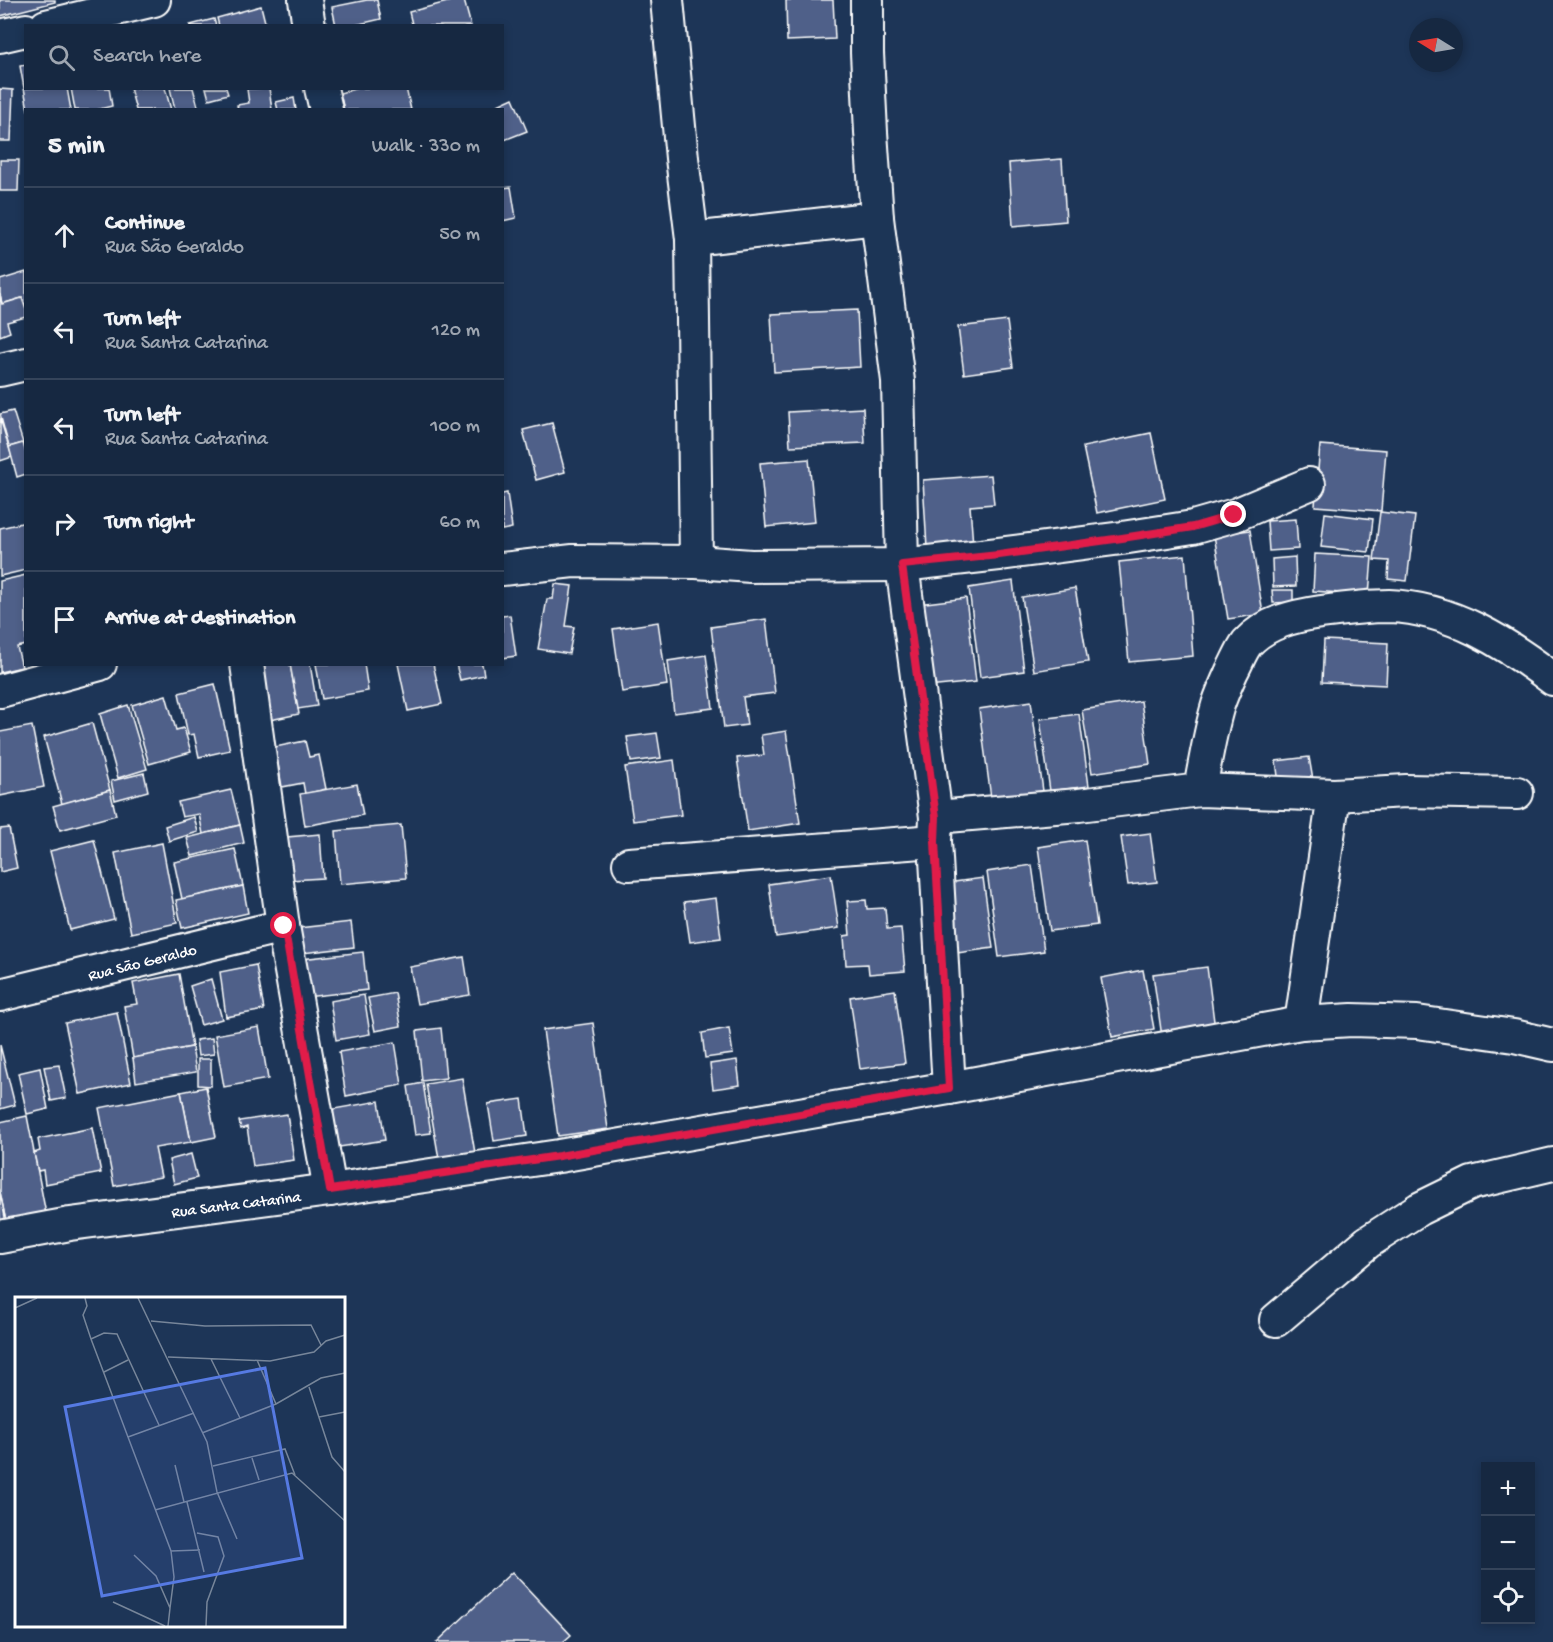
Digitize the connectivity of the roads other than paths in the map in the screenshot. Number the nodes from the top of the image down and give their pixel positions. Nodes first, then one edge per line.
1 (154, 0) edge
2 (305, 0) edge
3 (667, 0) edge
4 (867, 0) edge
5 (54, 24) edge
6 (309, 24) edge
7 (24, 30) edge
8 (0, 36) edge
9 (321, 90) edge
10 (326, 108) edge
11 (877, 218) junction
12 (692, 238) junction
13 (24, 364) edge
14 (0, 370) edge
15 (1309, 484) dead end
16 (696, 562) junction
17 (902, 565) junction
18 (504, 569) edge
19 (93, 666) edge
20 (247, 666) edge
21 (1553, 679) edge
22 (0, 691) edge
23 (1200, 789) junction
24 (1517, 794) dead end
25 (1334, 795) junction
26 (935, 829) junction
27 (629, 864) dead end
28 (284, 926) junction
29 (0, 995) edge
30 (1301, 1023) junction
31 (1553, 1045) edge
32 (949, 1088) junction
33 (1553, 1164) edge
34 (330, 1190) junction
35 (0, 1237) edge
36 (1276, 1320) dead end

1 - 5 street
2 - 6 street
3 - 12 street
4 - 11 street
7 - 8 street
9 - 10 street
11 - 12 street
11 - 17 street
12 - 16 street
13 - 14 street
15 - 17 street
16 - 17 street
16 - 18 street
17 - 26 street
19 - 22 street
20 - 28 street
21 - 23 street
23 - 25 street
23 - 26 street
24 - 25 street
25 - 30 street
26 - 27 street
26 - 32 street
28 - 29 street, Rua São Geraldo
28 - 34 street
30 - 31 street, Rua Santa Catarina
30 - 32 street, Rua Santa Catarina
32 - 34 street, Rua Santa Catarina
33 - 36 street
34 - 35 street, Rua Santa Catarina

